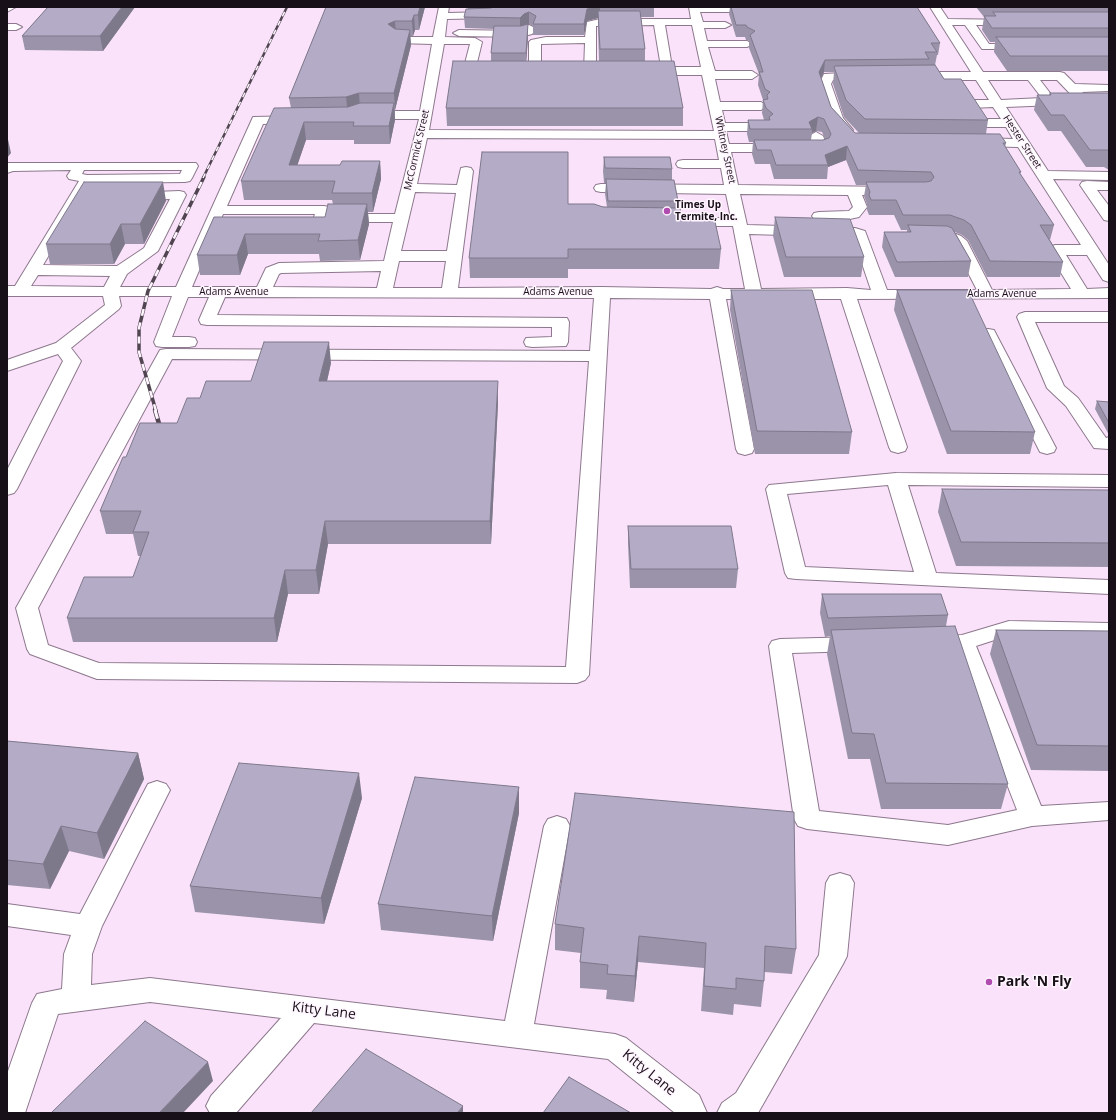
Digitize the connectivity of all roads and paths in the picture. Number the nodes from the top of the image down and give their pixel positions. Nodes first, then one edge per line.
1 (11, 7) edge
2 (935, 7) edge
3 (7, 9) edge
4 (772, 9) edge
5 (443, 11) edge
6 (491, 15) edge
7 (659, 22) junction
8 (945, 22) junction
9 (968, 22) junction
10 (1023, 22) edge
11 (698, 23) edge
12 (529, 28) edge
13 (440, 37) junction
14 (396, 40) edge
15 (590, 40) junction
16 (747, 44) dead end
17 (965, 53) junction
18 (711, 66) junction
19 (456, 71) edge
20 (469, 71) junction
21 (484, 71) edge
22 (520, 71) edge
23 (535, 71) junction
24 (548, 71) edge
25 (575, 71) edge
26 (590, 71) junction
27 (605, 71) edge
28 (636, 71) edge
29 (667, 71) junction
30 (752, 75) dead end
31 (979, 75) junction
32 (1006, 75) junction
33 (873, 76) edge
34 (904, 76) edge
35 (1031, 76) junction
36 (1072, 88) junction
37 (1108, 89) edge
38 (713, 92) junction
39 (728, 92) dead end
40 (990, 92) junction
41 (1109, 103) edge
42 (972, 104) junction
43 (998, 104) junction
44 (1027, 104) junction
45 (394, 106) edge
46 (716, 106) junction
47 (761, 106) dead end
48 (426, 111) junction
49 (354, 117) edge
50 (311, 119) edge
51 (984, 123) junction
52 (1010, 123) junction
53 (762, 124) edge
54 (721, 132) junction
55 (421, 134) junction
56 (816, 136) dead end
57 (854, 137) edge
58 (966, 142) edge
59 (997, 142) junction
60 (1022, 143) junction
61 (769, 148) edge
62 (791, 148) edge
63 (683, 164) dead end
64 (728, 164) junction
65 (80, 166) junction
66 (8, 167) edge
67 (466, 171) dead end
68 (1043, 174) junction
69 (1109, 176) edge
70 (87, 179) junction
71 (1109, 186) edge
72 (408, 188) junction
73 (601, 188) dead end
74 (464, 189) junction
75 (853, 190) junction
76 (1053, 190) junction
77 (1077, 190) junction
78 (908, 191) edge
79 (734, 194) junction
80 (77, 196) junction
81 (93, 196) edge
82 (124, 196) edge
83 (219, 210) junction
84 (692, 212) junction
85 (753, 215) dead end
86 (807, 216) edge
87 (1109, 217) edge
88 (321, 218) junction
89 (401, 218) junction
90 (671, 222) edge
91 (740, 222) junction
92 (211, 227) junction
93 (226, 227) edge
94 (288, 227) edge
95 (940, 235) edge
96 (1109, 246) edge
97 (1090, 248) junction
98 (454, 256) junction
99 (391, 261) junction
100 (33, 270) junction
101 (120, 271) junction
102 (1109, 277) edge
103 (14, 291) edge
104 (110, 291) junction
105 (182, 291) junction
106 (220, 292) junction
107 (263, 292) junction
108 (384, 292) junction
109 (449, 292) junction
110 (602, 292) junction
111 (718, 292) junction
112 (754, 292) junction
113 (847, 293) junction
114 (880, 293) junction
115 (1084, 293) junction
116 (1109, 293) edge
117 (987, 295) junction
118 (974, 307) junction
119 (1106, 317) edge
120 (62, 347) junction
121 (598, 356) junction
122 (7, 366) edge
123 (1109, 443) edge
124 (898, 447) dead end
125 (1047, 448) dead end
126 (745, 449) dead end
127 (896, 479) junction
128 (1109, 482) edge
129 (7, 489) edge
130 (927, 579) junction
131 (1109, 587) edge
132 (1109, 630) edge
133 (963, 642) junction
134 (915, 643) edge
135 (883, 644) edge
136 (157, 790) dead end
137 (1109, 812) edge
138 (1032, 816) junction
139 (557, 826) dead end
140 (840, 883) dead end
141 (7, 915) edge
142 (88, 926) junction
143 (76, 1000) junction
144 (308, 1009) junction
145 (517, 1034) junction
146 (222, 1106) dead end
147 (10, 1113) edge
148 (692, 1113) edge
149 (734, 1113) edge

1 - 3 street
2 - 8 street, Hester Street
4 - 11 street
5 - 6 street
5 - 13 street, McCormick Street
7 - 11 street
7 - 15 street
7 - 29 street
8 - 9 street
8 - 17 street, Hester Street
9 - 10 street
9 - 17 street
11 - 11 street
11 - 16 street
11 - 18 street, Whitney Street
12 - 13 street
13 - 14 street
13 - 20 street
13 - 48 street, McCormick Street
15 - 23 street
15 - 26 street
17 - 31 street, Hester Street
18 - 29 street
18 - 30 street
18 - 38 street, Whitney Street
19 - 20 street
20 - 21 street
22 - 23 street
23 - 24 street
25 - 26 street
26 - 27 street
28 - 29 street
31 - 32 street
31 - 34 street
31 - 40 street, Hester Street
32 - 35 street
32 - 44 street
33 - 57 street
35 - 36 street
35 - 44 street
36 - 37 street
36 - 41 street
38 - 39 street
38 - 46 street, Whitney Street
40 - 42 street
40 - 43 street, Hester Street
42 - 43 street
42 - 51 street
43 - 44 street
43 - 52 street, Hester Street
45 - 48 street
46 - 47 street
46 - 54 street, Whitney Street
48 - 49 street
48 - 55 street, McCormick Street
50 - 83 street
51 - 52 street
51 - 59 street
52 - 60 street, Hester Street
53 - 54 street
54 - 55 street
54 - 61 street
54 - 64 street, Whitney Street
55 - 72 street, McCormick Street
56 - 62 street
58 - 59 street
59 - 60 street
60 - 68 street, Hester Street
63 - 64 street
64 - 79 street, Whitney Street
65 - 66 street
65 - 70 street
65 - 70 street
67 - 74 street
68 - 69 street
68 - 76 street, Hester Street
70 - 80 street
71 - 77 street
72 - 74 street
72 - 89 street, McCormick Street
73 - 79 street
74 - 98 street
75 - 78 street
75 - 79 street
75 - 86 street
76 - 77 street
76 - 97 street, Hester Street
77 - 87 street
79 - 84 street
79 - 91 street, Whitney Street
80 - 81 street
80 - 100 street
82 - 101 street
83 - 88 street
83 - 92 street
84 - 90 street
84 - 91 street
85 - 91 street
88 - 89 street
88 - 94 street
89 - 99 street, McCormick Street
91 - 112 street, Whitney Street
91 - 114 street
92 - 93 street
92 - 105 street
95 - 117 street
96 - 97 street
97 - 102 street, Hester Street
97 - 115 street
98 - 99 street
98 - 109 street
99 - 107 street
99 - 108 street, McCormick Street
100 - 101 street
100 - 103 street
101 - 104 street
103 - 104 street, Adams Avenue
104 - 105 street, Adams Avenue
104 - 120 street
105 - 106 street, Adams Avenue
105 - 106 street
106 - 107 street, Adams Avenue
107 - 108 street, Adams Avenue
108 - 109 street, Adams Avenue
109 - 110 street, Adams Avenue
110 - 111 street, Adams Avenue
110 - 121 street
111 - 112 street, Adams Avenue
111 - 126 street
112 - 113 street, Adams Avenue
113 - 114 street, Adams Avenue
113 - 124 street
114 - 118 street, Adams Avenue
115 - 116 street, Adams Avenue
115 - 117 street, Adams Avenue
115 - 119 street
117 - 118 street, Adams Avenue
118 - 125 street
119 - 123 street
120 - 122 street
120 - 129 street
121 - 121 street
127 - 128 street
127 - 130 street
127 - 130 street
130 - 131 street
132 - 133 street
133 - 134 street
133 - 138 street
135 - 138 street
136 - 142 street
137 - 138 street
139 - 145 street
140 - 149 street
141 - 142 street
142 - 143 street
143 - 144 street, Kitty Lane
143 - 147 street, Kitty Lane
144 - 145 street, Kitty Lane
144 - 146 street
145 - 148 street, Kitty Lane

